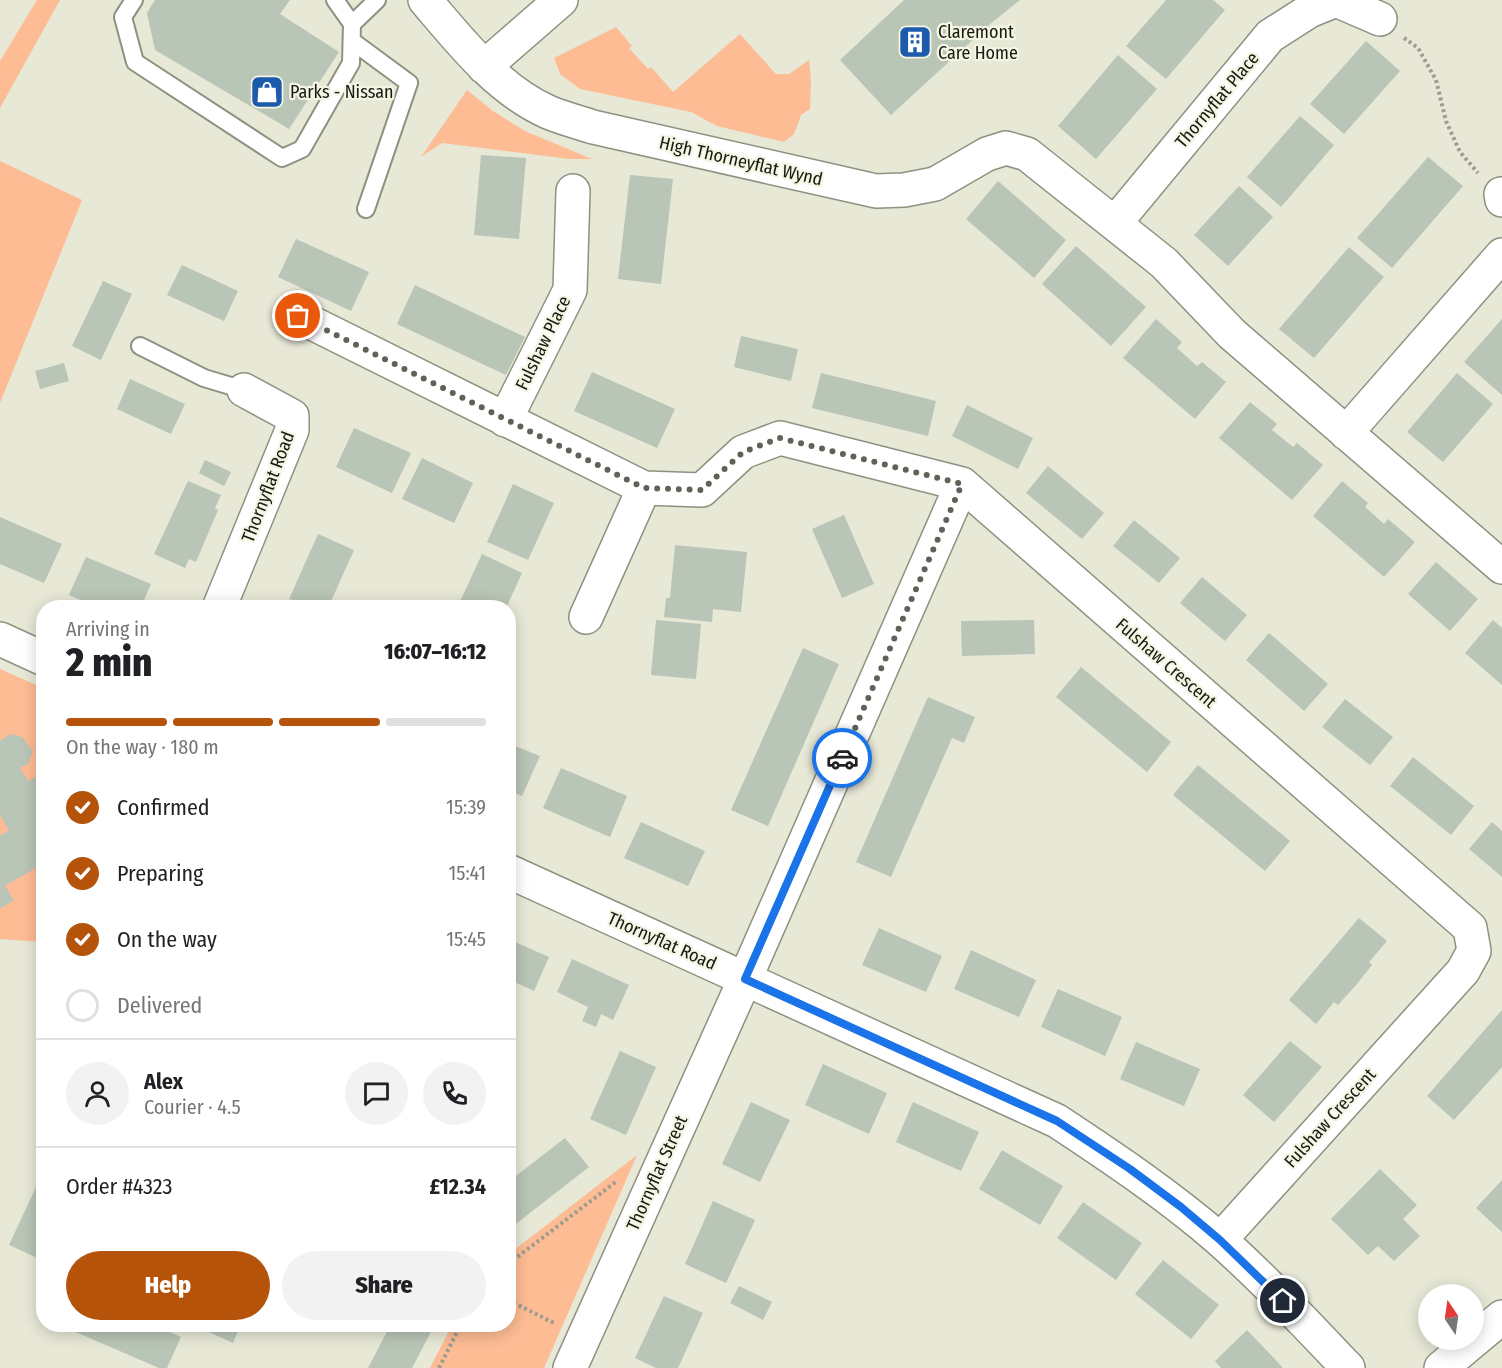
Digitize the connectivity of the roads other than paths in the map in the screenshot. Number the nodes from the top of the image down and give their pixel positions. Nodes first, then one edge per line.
1 (134, 0) edge
2 (334, 0) edge
3 (377, 0) edge
4 (425, 0) edge
5 (561, 0) edge
6 (1336, 0) edge
7 (1380, 20) road end
8 (352, 24) junction
9 (352, 41) junction
10 (484, 66) junction
11 (573, 191) dead end
12 (366, 209) dead end
13 (1115, 224) junction
14 (1502, 255) edge
15 (298, 316) dead end
16 (140, 346) dead end
17 (244, 390) joint
18 (504, 420) junction
19 (1346, 433) junction
20 (962, 484) junction
21 (644, 488) junction
22 (1502, 567) edge
23 (222, 600) edge
24 (586, 617) dead end
25 (0, 639) edge
26 (36, 655) edge
27 (516, 876) edge
28 (745, 979) junction
29 (1220, 1240) junction
30 (1502, 1317) edge
31 (570, 1368) edge
32 (1348, 1368) edge
33 (1441, 1368) edge

1 - 9 lane
2 - 8 lane
3 - 8 lane
4 - 10 street, High Thorneyflat Wynd
5 - 10 street
6 - 7 street, Thornyflat Place
6 - 13 street, Thornyflat Place
8 - 9 lane
9 - 12 lane
10 - 13 street, High Thorneyflat Wynd
11 - 18 street, Fulshaw Place
13 - 19 street
14 - 19 street
15 - 18 street
16 - 17 lane
17 - 23 street, Thornyflat Road
18 - 21 street
19 - 22 street
20 - 21 street
20 - 28 street
20 - 29 street, Fulshaw Crescent
21 - 24 street
25 - 26 street
27 - 28 street, Thornyflat Road
28 - 29 street, Thornyflat Road
28 - 31 street, Thornyflat Street
29 - 32 street, Thornyflat Road
30 - 33 street

